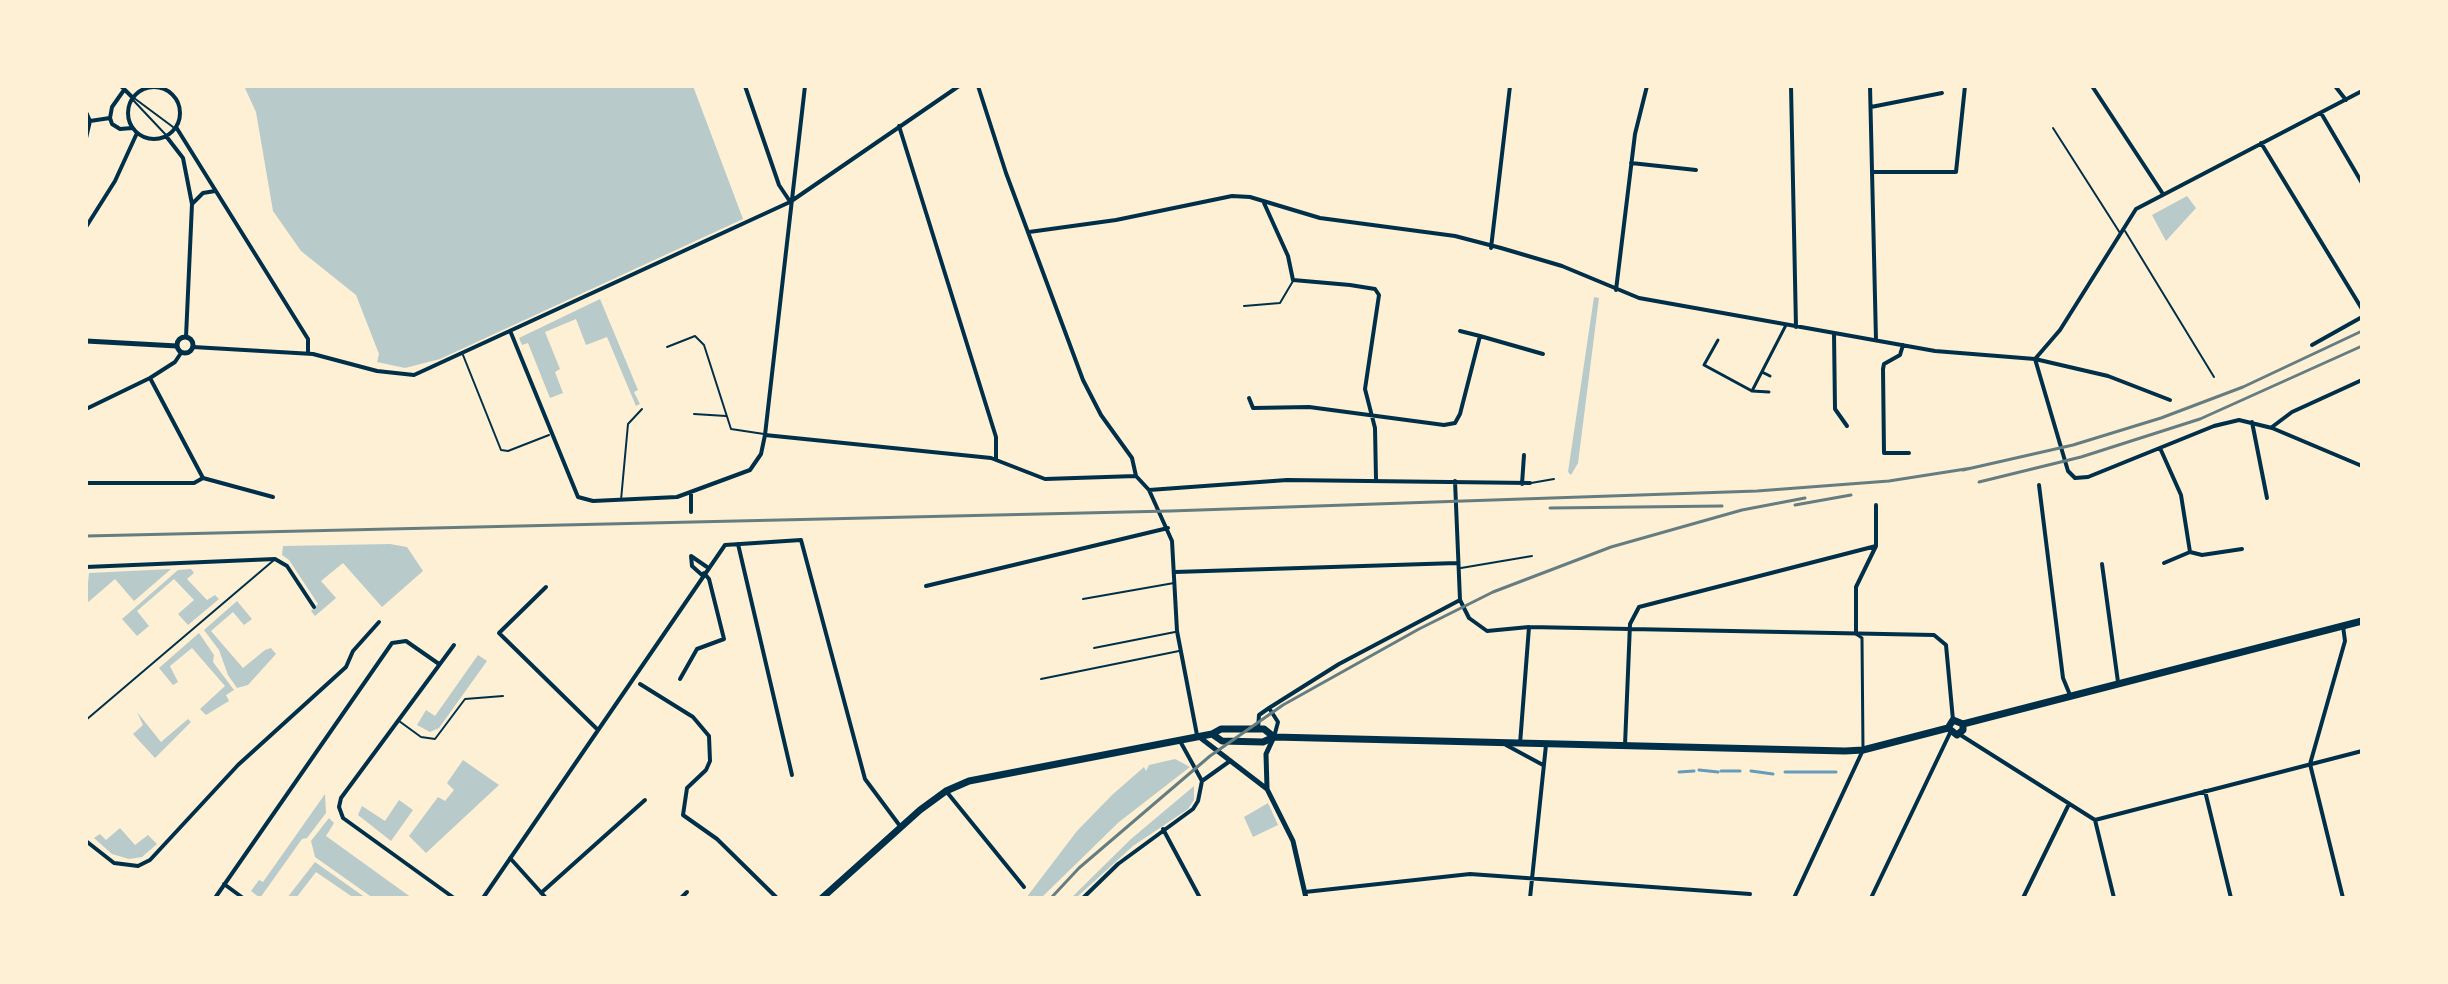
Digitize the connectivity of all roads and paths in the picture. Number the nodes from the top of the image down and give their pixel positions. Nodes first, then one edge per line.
1 (169, 86) edge
2 (745, 86) edge
3 (805, 86) edge
4 (959, 86) edge
5 (978, 86) edge
6 (1510, 86) edge
7 (1647, 86) edge
8 (1791, 86) edge
9 (1870, 86) edge
10 (1965, 86) edge
11 (2092, 86) edge
12 (2335, 86) edge
13 (158, 87) edge
14 (122, 88) edge
15 (2362, 91) edge
16 (171, 93) junction
17 (1942, 93) dead end
18 (133, 98) junction
19 (2346, 100) junction
20 (1871, 107) junction
21 (86, 112) edge
22 (2321, 113) junction
23 (110, 118) junction
24 (90, 121) junction
25 (899, 126) junction
26 (176, 127) junction
27 (2053, 128) dead end
28 (134, 131) junction
29 (166, 136) junction
30 (86, 138) edge
31 (2261, 143) junction
32 (1631, 163) junction
33 (1696, 170) dead end
34 (1873, 172) junction
35 (2362, 183) edge
36 (215, 191) junction
37 (2163, 194) junction
38 (790, 202) junction
39 (1264, 203) junction
40 (192, 204) junction
41 (86, 227) edge
42 (2122, 231) junction
43 (1029, 232) junction
44 (1491, 248) junction
45 (1293, 280) junction
46 (1616, 290) junction
47 (1244, 306) dead end
48 (2362, 309) edge
49 (2362, 317) edge
50 (1786, 325) junction
51 (1796, 327) junction
52 (1460, 331) dead end
53 (511, 333) junction
54 (1834, 333) junction
55 (1480, 336) junction
56 (186, 337) junction
57 (1718, 340) dead end
58 (1876, 340) junction
59 (86, 341) edge
60 (1903, 345) junction
61 (2312, 345) dead end
62 (177, 346) junction
63 (193, 347) junction
64 (667, 347) dead end
65 (181, 353) junction
66 (308, 354) junction
67 (462, 354) junction
68 (1543, 354) dead end
69 (2035, 359) junction
70 (1762, 372) junction
71 (1770, 376) dead end
72 (2214, 377) dead end
73 (150, 378) junction
74 (2362, 380) edge
75 (1752, 391) junction
76 (1769, 392) dead end
77 (1249, 398) dead end
78 (2170, 400) dead end
79 (86, 409) edge
80 (642, 409) dead end
81 (694, 414) dead end
82 (727, 416) junction
83 (1372, 417) junction
84 (2252, 422) junction
85 (1847, 426) dead end
86 (2272, 428) junction
87 (551, 434) junction
88 (765, 435) junction
89 (2159, 448) junction
90 (1909, 453) dead end
91 (1524, 455) dead end
92 (996, 459) junction
93 (2362, 466) edge
94 (1136, 476) junction
95 (203, 478) junction
96 (1376, 479) junction
97 (1554, 479) dead end
98 (1455, 481) junction
99 (86, 483) edge
100 (1530, 483) joint
101 (1522, 484) junction
102 (2039, 485) dead end
103 (1149, 490) junction
104 (691, 494) junction
105 (273, 497) dead end
106 (2267, 498) dead end
107 (621, 501) junction
108 (1876, 505) dead end
109 (691, 512) dead end
110 (1168, 528) junction
111 (738, 544) junction
112 (1876, 546) junction
113 (2242, 549) dead end
114 (2190, 552) junction
115 (1532, 556) dead end
116 (275, 559) junction
117 (2164, 563) dead end
118 (2102, 564) dead end
119 (1458, 566) junction
120 (86, 567) edge
121 (707, 567) junction
122 (1175, 572) junction
123 (703, 574) junction
124 (1175, 583) junction
125 (926, 586) dead end
126 (546, 587) dead end
127 (1083, 599) dead end
128 (1460, 600) junction
129 (314, 607) dead end
130 (2362, 621) edge
131 (379, 622) dead end
132 (2343, 626) junction
133 (1529, 627) junction
134 (1630, 630) junction
135 (1177, 631) junction
136 (1856, 634) junction
137 (454, 645) dead end
138 (1094, 648) dead end
139 (1179, 651) junction
140 (439, 664) junction
141 (680, 679) dead end
142 (1041, 679) dead end
143 (2118, 682) junction
144 (640, 684) dead end
145 (2070, 695) junction
146 (503, 696) dead end
147 (1269, 708) junction
148 (86, 720) edge
149 (398, 720) junction
150 (1953, 720) junction
151 (1963, 724) junction
152 (1258, 729) junction
153 (598, 730) junction
154 (1952, 732) junction
155 (1212, 734) junction
156 (1197, 735) junction
157 (1274, 737) junction
158 (1179, 739) junction
159 (1504, 744) junction
160 (1519, 745) junction
161 (1546, 745) junction
162 (1625, 747) junction
163 (1863, 750) junction
164 (2362, 751) edge
165 (1230, 761) junction
166 (2310, 764) junction
167 (1543, 765) junction
168 (792, 775) dead end
169 (1202, 781) junction
170 (1267, 789) junction
171 (946, 791) junction
172 (2205, 791) junction
173 (645, 800) dead end
174 (2069, 804) junction
175 (2095, 820) junction
176 (901, 828) junction
177 (1163, 829) junction
178 (86, 841) edge
179 (510, 857) junction
180 (1532, 878) junction
181 (224, 884) junction
182 (1024, 887) dead end
183 (687, 892) dead end
184 (541, 893) junction
185 (1750, 894) dead end
186 (1306, 895) edge
187 (1728, 895) edge
188 (215, 898) edge
189 (243, 898) edge
190 (454, 898) edge
191 (483, 898) edge
192 (546, 898) edge
193 (681, 898) edge
194 (777, 898) edge
195 (822, 898) edge
196 (1083, 898) edge
197 (1200, 898) edge
198 (1530, 898) edge
199 (1794, 898) edge
200 (1871, 898) edge
201 (2023, 898) edge
202 (2114, 898) edge
203 (2231, 898) edge
204 (2343, 898) edge

1 - 16 street
2 - 38 street
3 - 38 street
4 - 25 street
5 - 43 street
6 - 44 street
7 - 32 street
8 - 51 street
9 - 20 street
10 - 34 street
11 - 37 street
12 - 19 street
13 - 16 street
13 - 18 street
14 - 18 street
14 - 23 street
15 - 19 street
16 - 26 street
17 - 20 street
18 - 26 lane
18 - 28 street
18 - 29 lane
19 - 22 street
20 - 34 street
21 - 24 street
22 - 31 street
22 - 35 street
23 - 24 street
23 - 28 street
24 - 30 street
25 - 38 street
25 - 92 street
26 - 29 street
26 - 36 street
27 - 42 lane
28 - 29 street
28 - 41 street
29 - 40 street
31 - 37 street
31 - 48 street
32 - 33 street
32 - 46 street
34 - 58 street
36 - 40 street
36 - 66 street
37 - 42 street
38 - 53 street
38 - 88 street
39 - 43 street
39 - 44 street
39 - 45 street
40 - 56 street
42 - 69 street
42 - 72 lane
43 - 94 street
44 - 46 street
45 - 47 lane
45 - 83 street
46 - 50 street
49 - 61 street
50 - 51 street
50 - 70 street
51 - 54 street
52 - 55 street
53 - 67 street
53 - 87 street
54 - 58 street
54 - 85 street
55 - 68 street
55 - 83 street
56 - 62 street
56 - 63 street
57 - 75 street
58 - 60 street
59 - 62 street
60 - 69 street
60 - 90 street
62 - 65 street
63 - 65 street
63 - 66 street
64 - 82 lane
65 - 73 street
66 - 67 street
67 - 87 lane
69 - 78 street
69 - 89 street
70 - 71 street
70 - 75 street
73 - 79 street
73 - 95 street
74 - 86 street
75 - 76 street
77 - 83 street
80 - 107 lane
81 - 82 lane
82 - 88 lane
83 - 96 street
84 - 86 street
84 - 89 street
84 - 106 street
86 - 93 street
87 - 107 street
88 - 92 street
88 - 104 street
89 - 114 street
91 - 101 street
92 - 94 street
94 - 103 street
95 - 99 street
95 - 105 street
96 - 98 street
96 - 103 street
97 - 100 lane
98 - 101 street
98 - 119 street
100 - 101 street
102 - 145 street
103 - 110 street
104 - 107 street
104 - 109 street
108 - 112 street
110 - 122 street
110 - 125 street
111 - 121 street
111 - 168 street
111 - 176 street
112 - 134 street
112 - 136 street
113 - 114 street
114 - 117 street
115 - 119 lane
116 - 120 street
116 - 129 street
116 - 148 lane
118 - 143 street
119 - 122 street
119 - 128 street
121 - 123 street
121 - 123 street
122 - 124 street
123 - 141 street
123 - 153 street
124 - 127 lane
124 - 135 street
126 - 153 street
128 - 133 street
128 - 147 street
130 - 132 main road
131 - 178 street
132 - 143 main road
132 - 166 street
133 - 134 street
133 - 160 street
134 - 136 street
134 - 162 street
135 - 138 lane
135 - 139 street
136 - 150 street
136 - 163 street
137 - 140 street
139 - 142 lane
139 - 156 street
140 - 149 street
140 - 181 street
143 - 145 main road
144 - 194 street
145 - 151 main road
146 - 149 lane
147 - 152 street
147 - 157 street
149 - 190 street
150 - 151 main road
150 - 154 main road
151 - 154 main road
152 - 155 main road
152 - 157 main road
153 - 179 street
154 - 163 main road
154 - 174 street
154 - 200 street
155 - 156 main road
155 - 157 main road
156 - 158 main road
156 - 165 street
157 - 159 main road
157 - 170 street
158 - 169 street
158 - 171 main road
159 - 160 main road
159 - 167 street
160 - 161 main road
161 - 162 main road
161 - 167 street
162 - 163 main road
163 - 199 street
164 - 166 street
165 - 169 street
165 - 170 street
166 - 172 street
166 - 204 street
167 - 180 street
169 - 177 street
170 - 186 street
171 - 176 main road
171 - 182 street
172 - 175 street
172 - 203 street
173 - 184 street
174 - 175 street
174 - 201 street
175 - 202 street
176 - 195 main road
177 - 196 street
177 - 197 street
179 - 184 street
179 - 191 street
180 - 186 street
180 - 187 street
180 - 198 street
181 - 188 street
181 - 189 street
183 - 193 street
184 - 192 street
185 - 187 street

